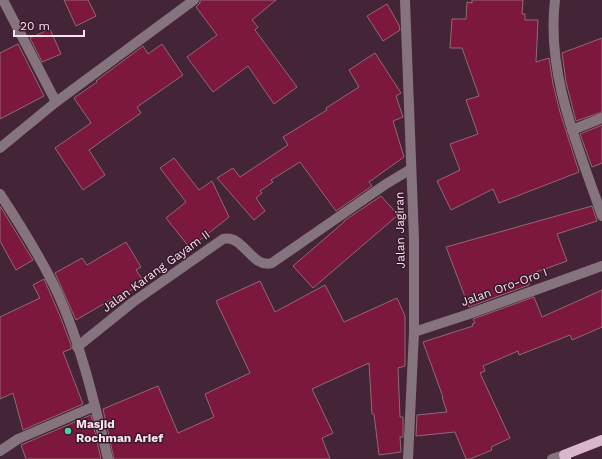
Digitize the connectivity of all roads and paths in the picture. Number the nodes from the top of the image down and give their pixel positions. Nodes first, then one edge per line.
1 (3, 0) edge
2 (194, 0) edge
3 (405, 0) edge
4 (555, 0) edge
5 (56, 102) junction
6 (602, 118) edge
7 (572, 130) junction
8 (0, 148) edge
9 (411, 169) junction
10 (0, 194) edge
11 (602, 216) edge
12 (602, 266) edge
13 (414, 332) junction
14 (78, 346) junction
15 (95, 406) junction
16 (602, 440) edge
17 (0, 451) edge
18 (565, 457) edge
19 (108, 459) edge
20 (408, 459) edge
21 (552, 459) edge

1 - 5 street
2 - 5 street
3 - 9 street, Jalan Jagiran
4 - 7 street
5 - 8 street
6 - 7 street
7 - 11 street
9 - 13 street, Jalan Jagiran
9 - 14 street, Jalan Karang Gayam II
10 - 14 street
12 - 13 street, Jalan Oro-Oro I
13 - 20 street, Jalan Jagiran
14 - 15 street
15 - 17 street
15 - 19 street
16 - 18 main road
18 - 21 street

